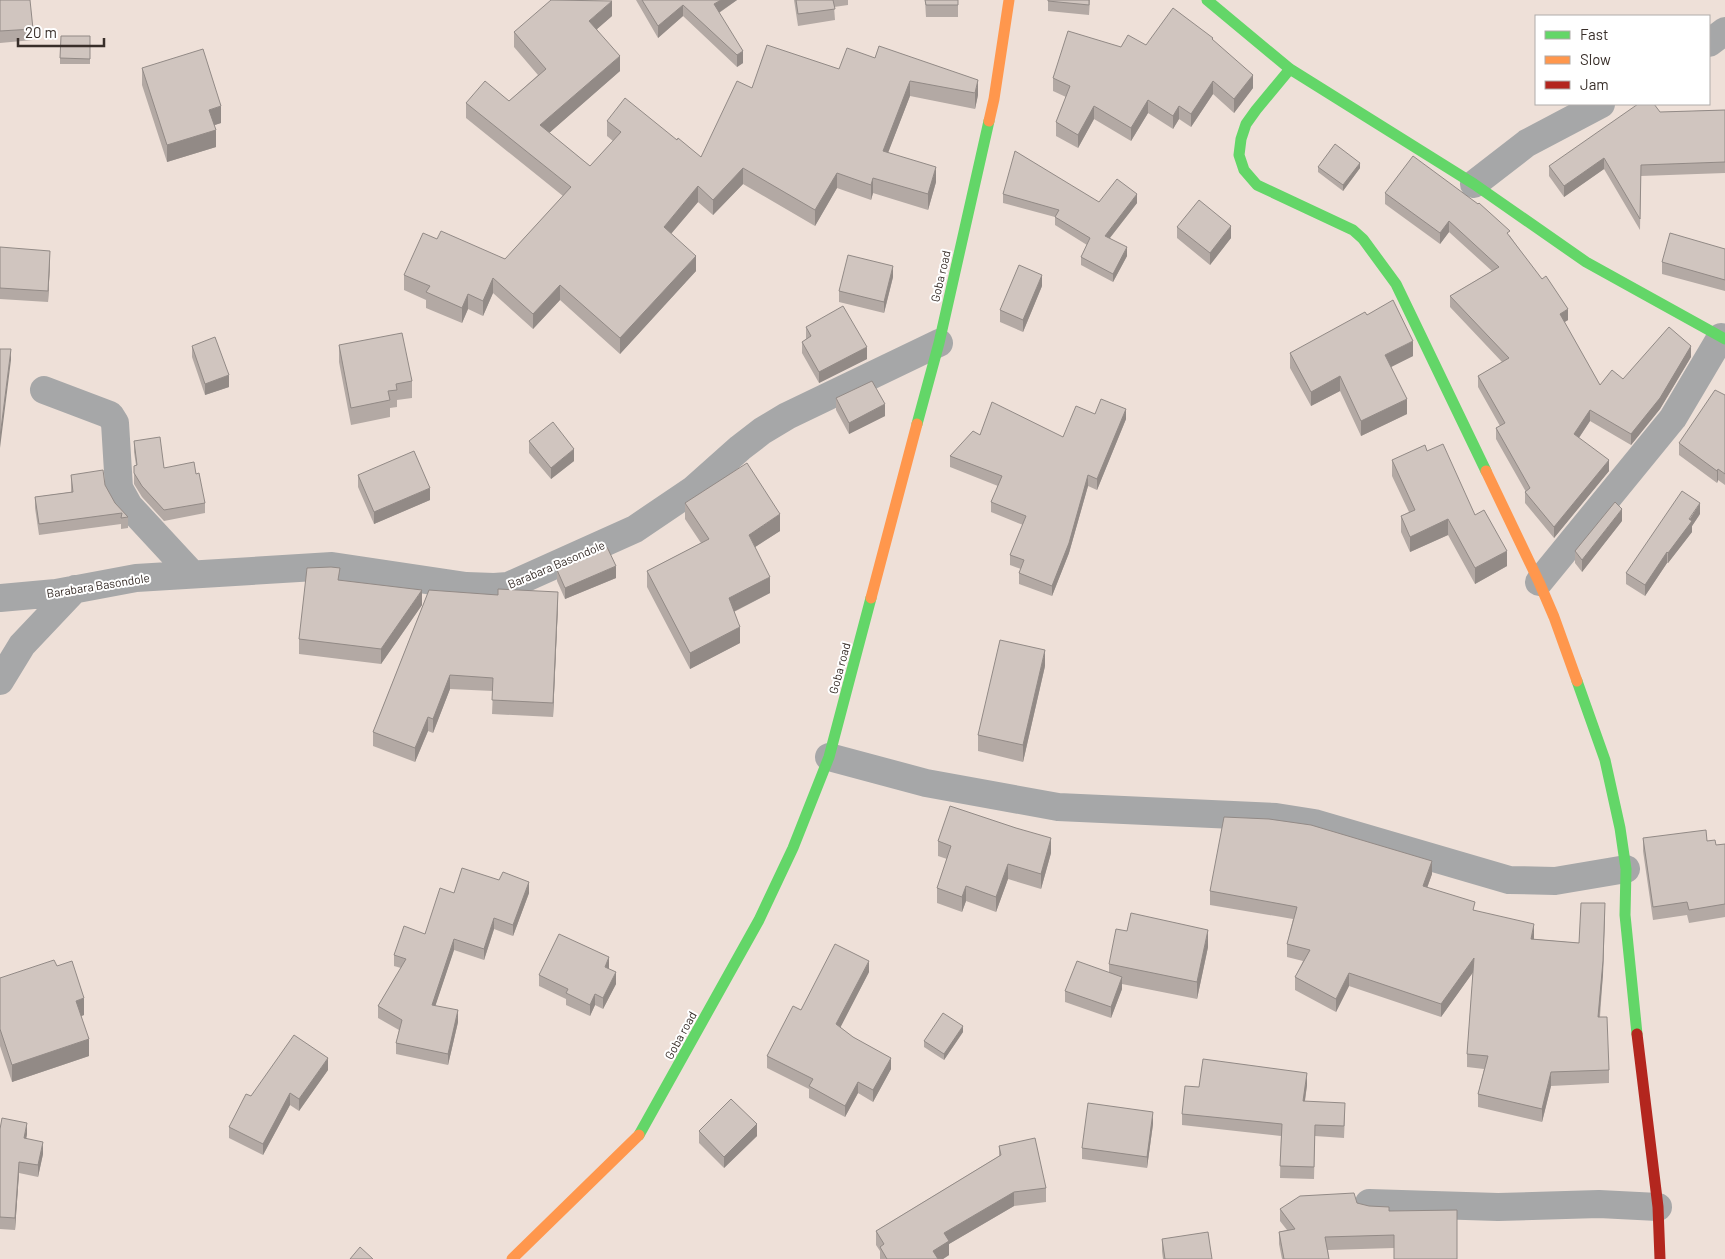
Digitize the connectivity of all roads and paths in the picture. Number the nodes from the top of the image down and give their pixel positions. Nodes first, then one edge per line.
1 (1009, 0) edge
2 (1207, 0) edge
3 (1725, 32) edge
4 (1710, 42) edge
5 (1290, 69) junction
6 (1599, 105) edge
7 (1474, 184) junction
8 (1723, 338) edge
9 (939, 344) junction
10 (44, 390) dead end
11 (192, 574) junction
12 (1539, 582) junction
13 (75, 589) junction
14 (0, 598) edge
15 (0, 681) edge
16 (829, 757) junction
17 (1626, 869) junction
18 (1369, 1203) dead end
19 (1658, 1207) junction
20 (512, 1259) edge
21 (1660, 1259) edge

1 - 9 street, Goba road
2 - 5 street
3 - 4 street
5 - 7 street
5 - 12 street
6 - 7 street
7 - 8 street
8 - 12 street
9 - 11 street, Barabara Basondole
9 - 16 street, Goba road
10 - 11 street
11 - 13 street, Barabara Basondole
12 - 17 street
13 - 14 street, Barabara Basondole
13 - 15 street
16 - 17 street
16 - 20 street, Goba road
17 - 19 street
18 - 19 street
19 - 21 street

